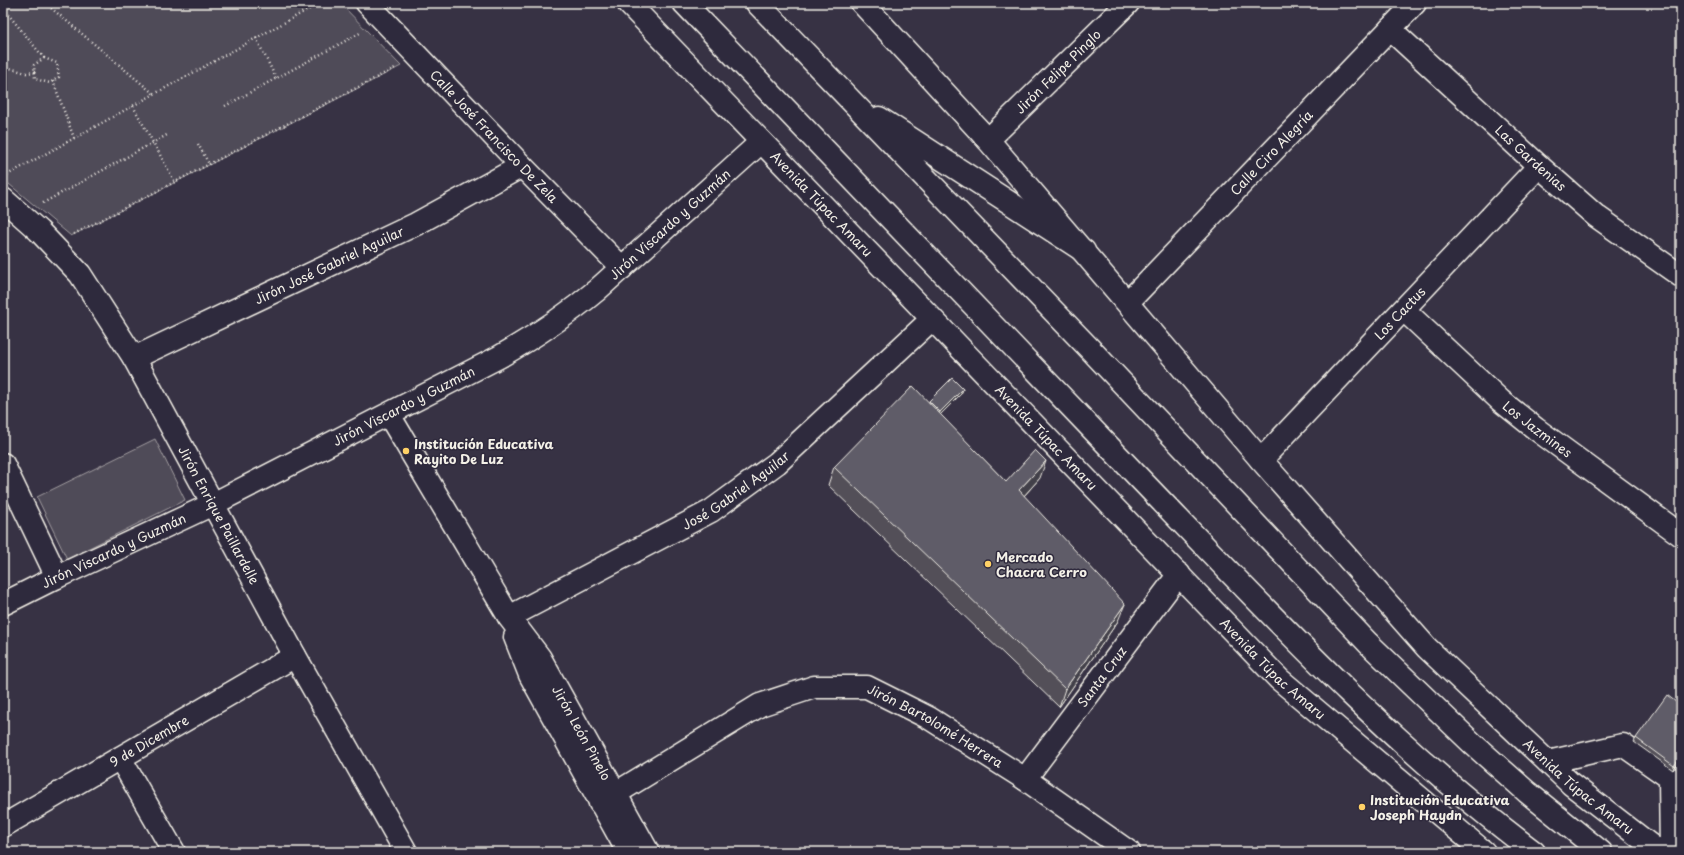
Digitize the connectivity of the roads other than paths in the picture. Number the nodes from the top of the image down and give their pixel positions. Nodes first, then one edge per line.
1 (367, 3) edge
2 (628, 3) edge
3 (684, 3) edge
4 (757, 3) edge
5 (862, 3) edge
6 (1128, 3) edge
7 (1415, 3) edge
8 (1390, 29) junction
9 (848, 98) junction
10 (988, 140) junction
11 (762, 142) junction
12 (522, 166) junction
13 (1539, 166) junction
14 (3, 199) edge
15 (1084, 251) junction
16 (622, 268) junction
17 (1681, 276) edge
18 (1128, 302) junction
19 (1404, 310) junction
20 (932, 319) junction
21 (134, 358) junction
22 (389, 415) junction
23 (1261, 460) junction
24 (3, 464) edge
25 (213, 504) junction
26 (1681, 535) edge
27 (1178, 574) junction
28 (57, 576) junction
29 (3, 604) edge
30 (509, 617) junction
31 (295, 656) junction
32 (120, 758) junction
33 (1548, 762) junction
34 (1025, 779) junction
35 (607, 798) junction
36 (3, 826) edge
37 (174, 852) edge
38 (406, 852) edge
39 (628, 852) edge
40 (648, 852) edge
41 (1129, 852) edge
42 (1484, 852) edge
43 (1534, 852) edge
44 (1601, 852) edge
45 (1659, 852) edge
46 (1671, 852) edge

1 - 12 main road, Calle José Francisco De Zela
2 - 11 main road, Avenida Túpac Amaru
3 - 43 main road
4 - 9 main road
5 - 10 main road, Avenida Túpac Amaru
6 - 10 main road, Jirón Felipe Pinglo
7 - 8 main road, Calle Ciro Alegría
8 - 13 main road, Las Gardenias
8 - 18 main road, Calle Ciro Alegría
9 - 15 main road
9 - 44 main road
10 - 15 main road, Avenida Túpac Amaru
11 - 16 main road, Jirón Viscardo y Guzmán
11 - 20 main road, Avenida Túpac Amaru
12 - 16 main road, Calle José Francisco De Zela
12 - 21 main road, Jirón José Gabriel Aguilar
13 - 17 main road, Las Gardenias
13 - 19 main road, Los Cactus
14 - 21 main road, Jirón Enrique Paillardelle
15 - 18 main road, Avenida Túpac Amaru
16 - 22 main road, Jirón Viscardo y Guzmán
18 - 23 main road, Avenida Túpac Amaru
19 - 23 main road, Los Cactus
19 - 26 main road, Los Jazmines
20 - 27 main road, Avenida Túpac Amaru
20 - 30 main road, José Gabriel Aguilar
21 - 25 main road, Jirón Enrique Paillardelle
22 - 25 main road, Jirón Viscardo y Guzmán
22 - 30 main road, Jirón León Pinelo
23 - 33 main road, Avenida Túpac Amaru
24 - 28 main road
25 - 28 main road, Jirón Viscardo y Guzmán
25 - 31 main road, Jirón Enrique Paillardelle
27 - 34 main road, Santa Cruz
27 - 42 main road, Avenida Túpac Amaru
28 - 29 main road, Jirón Viscardo y Guzmán
30 - 35 main road, Jirón León Pinelo
31 - 32 main road, 9 de Dicembre
31 - 38 main road, Jirón Enrique Paillardelle
32 - 36 main road, 9 de Dicembre
32 - 37 main road
33 - 45 main road, Avenida Túpac Amaru
33 - 46 main road
34 - 35 main road, Jirón Bartolomé Herrera
34 - 41 main road, Jirón Bartolomé Herrera
35 - 39 main road, Jirón León Pinelo
35 - 40 main road, Jirón León Pinelo

